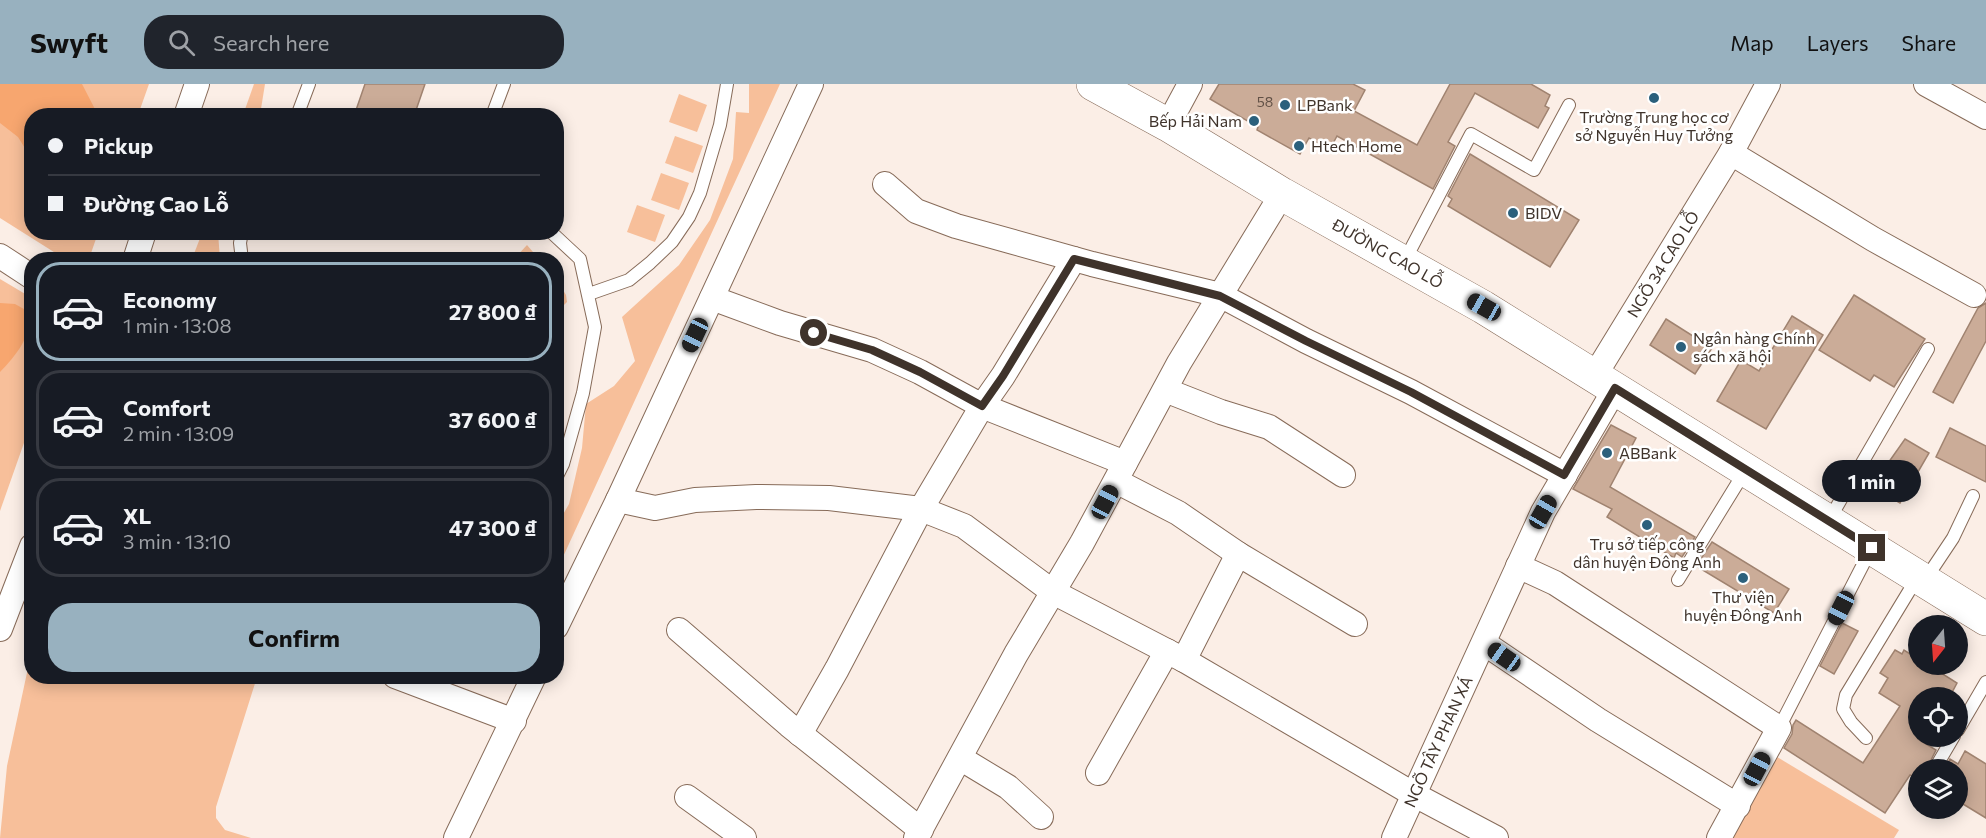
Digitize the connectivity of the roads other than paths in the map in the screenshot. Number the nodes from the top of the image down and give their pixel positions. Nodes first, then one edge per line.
1 (197, 84) edge
2 (309, 84) edge
3 (504, 84) edge
4 (727, 84) edge
5 (811, 84) edge
6 (1093, 84) edge
7 (1190, 84) edge
8 (1768, 84) edge
9 (1926, 84) edge
10 (1569, 105) dead end
11 (189, 108) edge
12 (300, 108) edge
13 (495, 108) edge
14 (1986, 117) edge
15 (1168, 125) junction
16 (1731, 153) junction
17 (885, 183) dead end
18 (1282, 194) junction
19 (560, 240) edge
20 (0, 255) edge
21 (1074, 259) junction
22 (1404, 262) junction
23 (24, 272) edge
24 (589, 294) junction
25 (1974, 295) dead end
26 (1220, 296) junction
27 (712, 298) junction
28 (1928, 349) dead end
29 (1605, 382) junction
30 (1165, 390) junction
31 (982, 406) junction
32 (564, 461) edge
33 (1745, 470) junction
34 (1121, 472) junction
35 (1343, 475) dead end
36 (1564, 475) junction
37 (1973, 496) dead end
38 (618, 500) junction
39 (921, 509) junction
40 (1829, 521) junction
41 (1872, 548) junction
42 (1238, 554) junction
43 (1518, 566) junction
44 (24, 567) edge
45 (1921, 579) junction
46 (1678, 580) dead end
47 (1053, 591) junction
48 (564, 611) edge
49 (1986, 620) edge
50 (1355, 624) dead end
51 (0, 629) edge
52 (678, 630) dead end
53 (1484, 643) junction
54 (1176, 655) junction
55 (1986, 682) edge
56 (416, 684) edge
57 (530, 684) edge
58 (1968, 713) edge
59 (513, 721) junction
60 (1779, 728) junction
61 (800, 734) junction
62 (1866, 738) dead end
63 (960, 758) junction
64 (1098, 773) dead end
65 (1413, 794) junction
66 (687, 797) dead end
67 (1738, 806) junction
68 (1041, 817) dead end
69 (918, 834) edge
70 (465, 835) edge
71 (744, 838) edge
72 (1394, 838) edge
73 (1496, 838) edge
74 (1719, 838) edge

1 - 11 street
2 - 12 lane
3 - 13 lane
4 - 24 lane
5 - 27 street
6 - 15 main road, ĐƯỜNG CAO LỖ
7 - 15 street
8 - 16 street, NGÕ 34 CAO LỖ
9 - 14 street
10 - 22 lane
15 - 18 main road, ĐƯỜNG CAO LỖ
16 - 25 street
16 - 29 street, NGÕ 34 CAO LỖ
17 - 21 street
18 - 22 main road, ĐƯỜNG CAO LỖ
18 - 26 street
19 - 24 lane
20 - 23 street
21 - 26 street
21 - 31 street
22 - 29 main road, ĐƯỜNG CAO LỖ
24 - 32 lane
26 - 30 street
26 - 36 street
27 - 31 street
27 - 38 street
28 - 40 lane
29 - 33 main road, ĐƯỜNG CAO LỖ
29 - 36 street, NGÕ TÂY PHAN XÁ
30 - 34 street
30 - 35 street
31 - 34 street
31 - 39 street
33 - 40 main road, ĐƯỜNG CAO LỖ
33 - 46 lane
34 - 42 street
34 - 47 street
36 - 43 street, NGÕ TÂY PHAN XÁ
37 - 45 lane
38 - 39 street
38 - 48 street
39 - 47 street
39 - 61 street
40 - 41 main road, ĐƯỜNG CAO LỖ
41 - 45 main road, ĐƯỜNG CAO LỖ
41 - 60 lane
42 - 50 street
42 - 54 street
43 - 53 street, NGÕ TÂY PHAN XÁ
43 - 60 street
44 - 51 street
45 - 49 main road, ĐƯỜNG CAO LỖ
45 - 62 lane
47 - 54 street
47 - 63 street
52 - 61 street
53 - 65 street, NGÕ TÂY PHAN XÁ
53 - 67 street
54 - 64 street
54 - 65 street
55 - 58 lane
56 - 59 street
57 - 59 street
59 - 70 street
60 - 67 street
61 - 69 street
63 - 68 street
63 - 69 street
65 - 72 street, NGÕ TÂY PHAN XÁ
65 - 73 street
66 - 71 street
67 - 74 street

